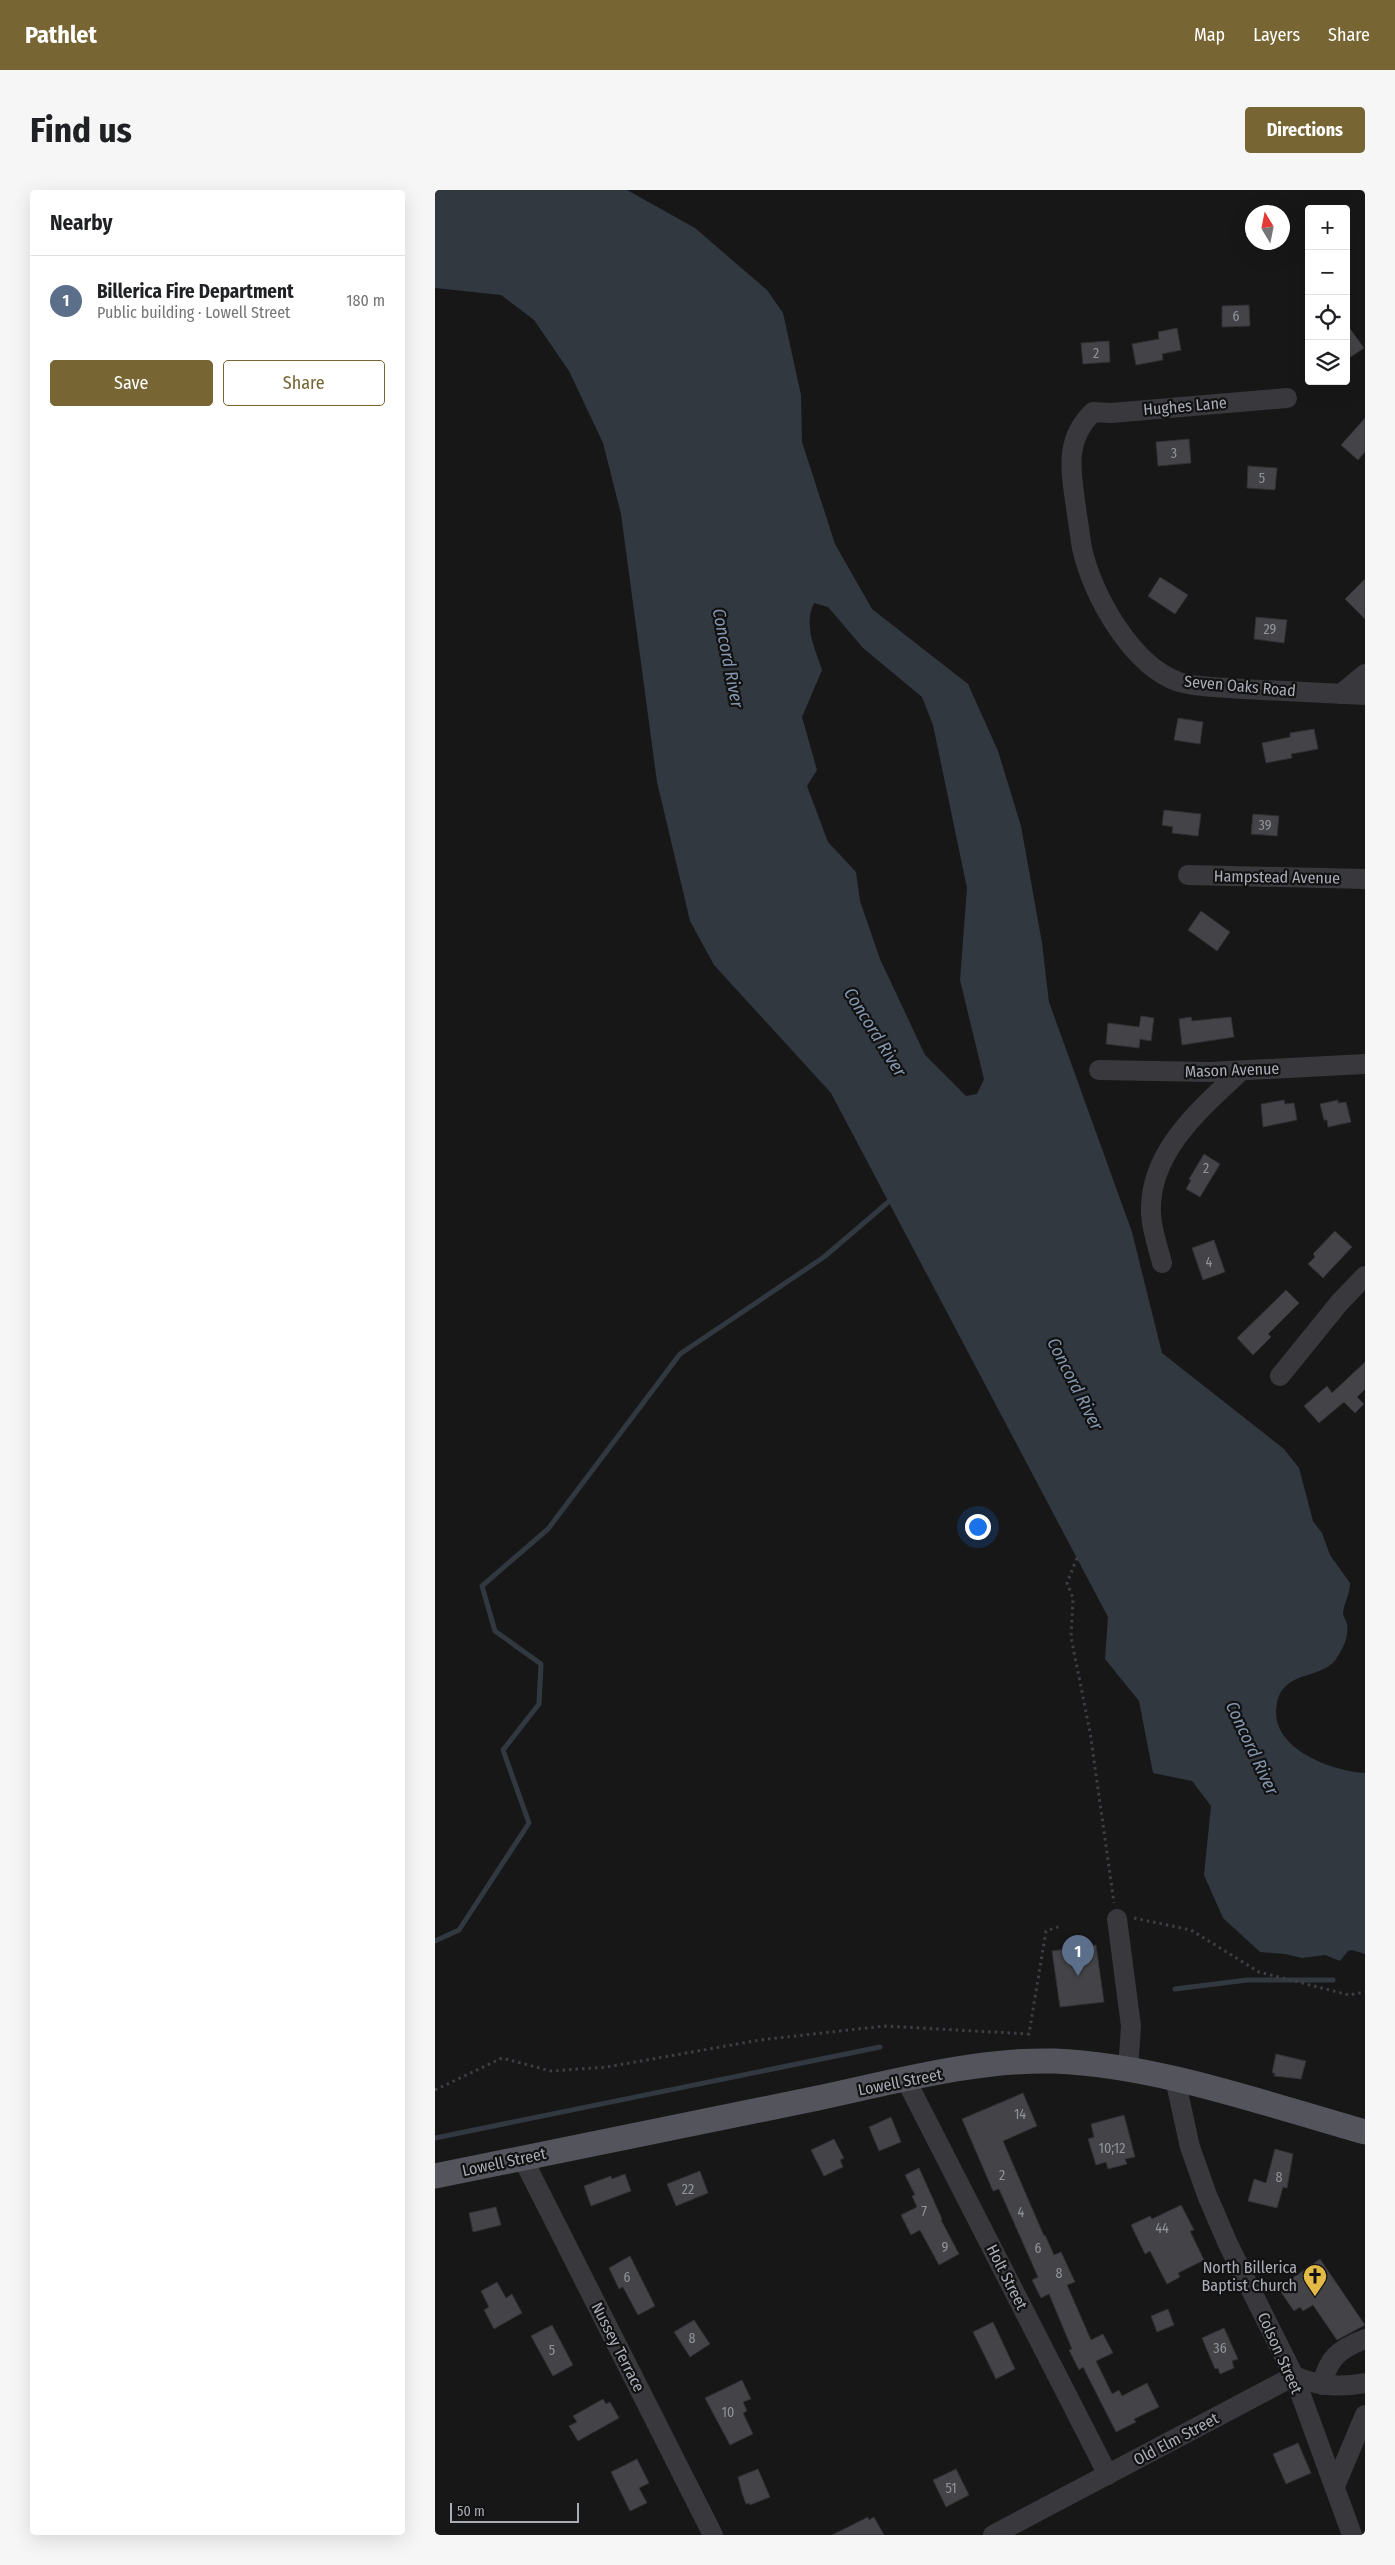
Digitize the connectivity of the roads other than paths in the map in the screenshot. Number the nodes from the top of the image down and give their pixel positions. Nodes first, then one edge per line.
1 (1287, 398) dead end
2 (1086, 419) joint
3 (1365, 674) edge
4 (1341, 694) junction
5 (1365, 696) edge
6 (1188, 875) dead end
7 (1365, 879) edge
8 (1365, 1064) edge
9 (1099, 1070) dead end
10 (1241, 1071) junction
11 (1162, 1263) dead end
12 (1365, 1276) edge
13 (1280, 1376) dead end
14 (1117, 1919) road end
15 (1129, 2068) junction
16 (1175, 2079) junction
17 (906, 2080) junction
18 (1365, 2132) edge
19 (523, 2158) junction
20 (435, 2176) edge
21 (1365, 2339) edge
22 (1294, 2376) junction
23 (1365, 2383) edge
24 (1322, 2385) junction
25 (1365, 2415) edge
26 (1108, 2475) junction
27 (1335, 2486) junction
28 (713, 2535) edge
29 (993, 2535) edge
30 (1353, 2535) edge

1 - 2 street, Hughes Lane
2 - 4 street, Seven Oaks Road
3 - 4 street
4 - 5 street, Seven Oaks Road
6 - 7 street, Hampstead Avenue
8 - 10 street, Mason Avenue
9 - 10 street, Mason Avenue
10 - 11 street
12 - 13 street
14 - 15 street
15 - 16 main road, Lowell Street
15 - 17 main road, Lowell Street
16 - 18 main road, Lowell Street
16 - 22 street, Colson Street
17 - 19 main road, Lowell Street
17 - 26 street, Holt Street
19 - 20 main road, Lowell Street
19 - 28 street, Nussey Terrace
21 - 24 street
22 - 24 street
22 - 26 street, Old Elm Street
22 - 27 street, Colson Street
23 - 24 street
25 - 27 street
26 - 29 street, Old Elm Street
27 - 30 street, Colson Street

